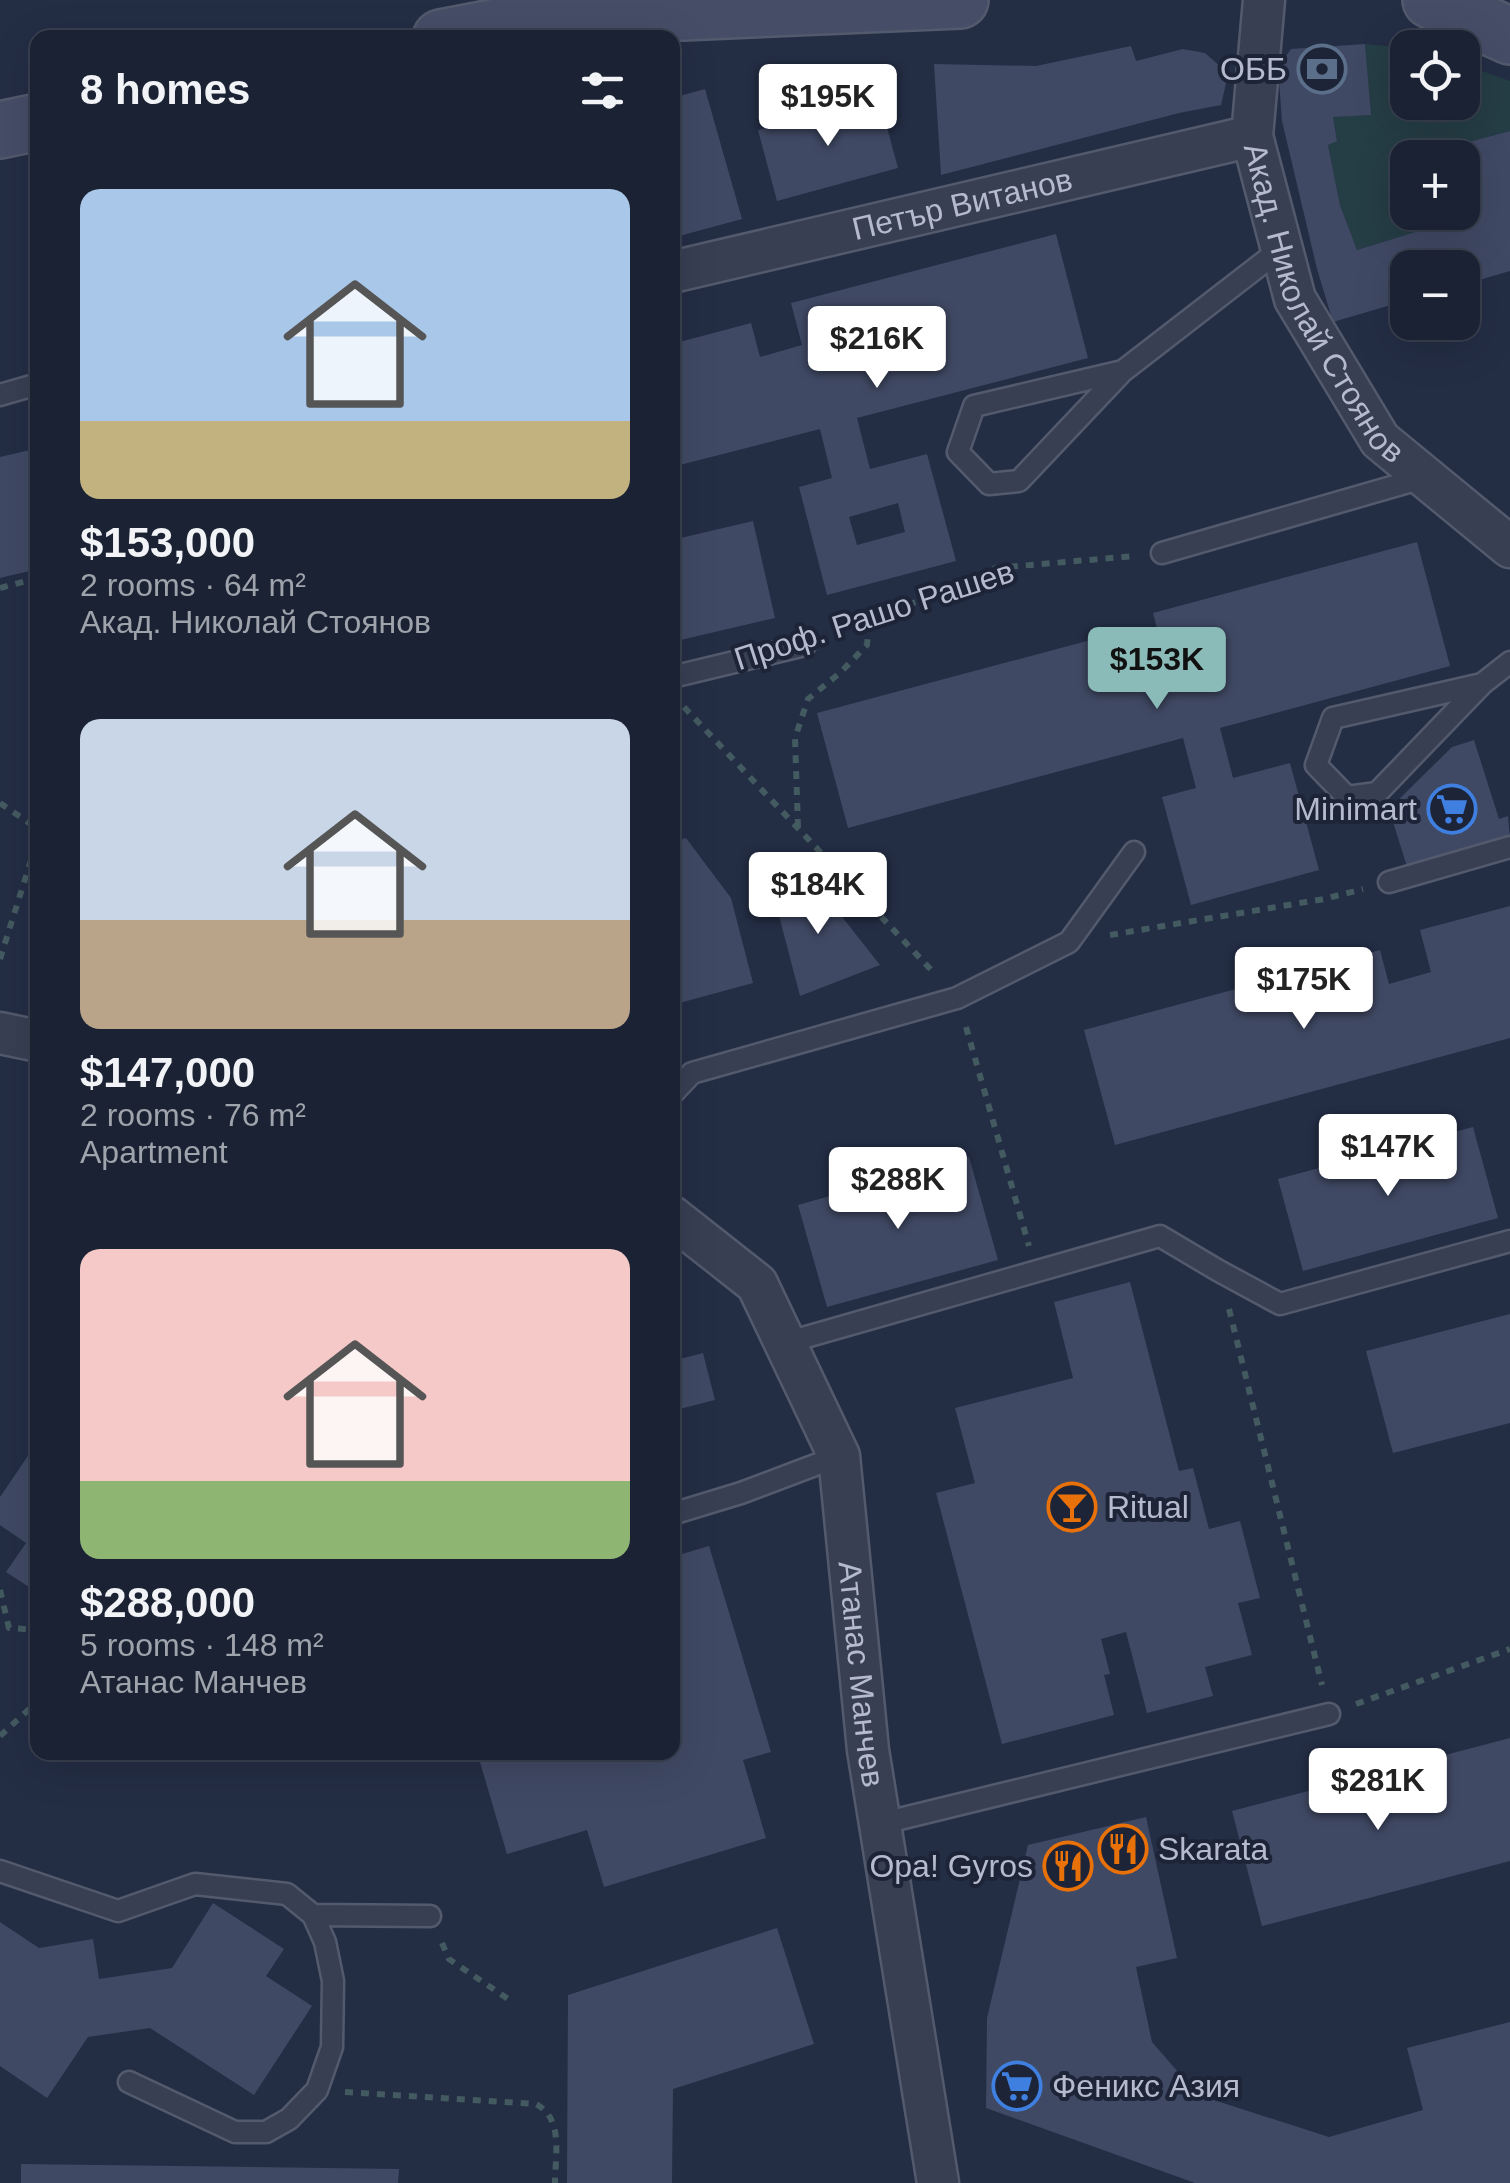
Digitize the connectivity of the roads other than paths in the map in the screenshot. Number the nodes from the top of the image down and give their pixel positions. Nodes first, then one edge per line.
1 (960, 0) edge
2 (1264, 0) edge
3 (1431, 0) edge
4 (541, 9) edge
5 (469, 30) edge
6 (1510, 36) edge
7 (30, 124) edge
8 (0, 130) edge
9 (1252, 136) junction
10 (1282, 248) junction
11 (680, 270) edge
12 (1124, 371) junction
13 (30, 387) edge
14 (0, 396) edge
15 (1426, 478) junction
16 (1510, 547) edge
17 (1162, 553) road end
18 (805, 645) road end
19 (1510, 662) edge
20 (680, 675) edge
21 (1482, 684) junction
22 (1510, 846) edge
23 (1134, 852) dead end
24 (1389, 882) dead end
25 (0, 1033) edge
26 (30, 1040) edge
27 (680, 1086) edge
28 (680, 1223) edge
29 (1510, 1241) edge
30 (785, 1343) junction
31 (839, 1456) junction
32 (680, 1511) edge
33 (1329, 1714) road end
34 (879, 1824) junction
35 (0, 1871) edge
36 (314, 1915) junction
37 (430, 1916) road end
38 (129, 2082) dead end
39 (938, 2183) edge

1 - 4 street
2 - 9 street, Акад. Николай Стоянов
3 - 6 street
4 - 5 street
7 - 8 street
9 - 10 street, Акад. Николай Стоянов
9 - 11 street, Петър Витанов
10 - 12 lane
10 - 15 street, Акад. Николай Стоянов
12 - 12 lane
13 - 14 lane
15 - 16 street, Акад. Николай Стоянов
15 - 17 lane
18 - 20 lane, Проф. Рашо Рашев
19 - 21 lane
21 - 21 lane
22 - 24 lane
23 - 27 lane
25 - 26 street
28 - 30 street, Атанас Манчев
29 - 30 lane
30 - 31 street, Атанас Манчев
31 - 32 lane
31 - 34 street, Атанас Манчев
33 - 34 lane
34 - 39 street, Атанас Манчев
35 - 36 lane
36 - 37 lane
36 - 38 lane

